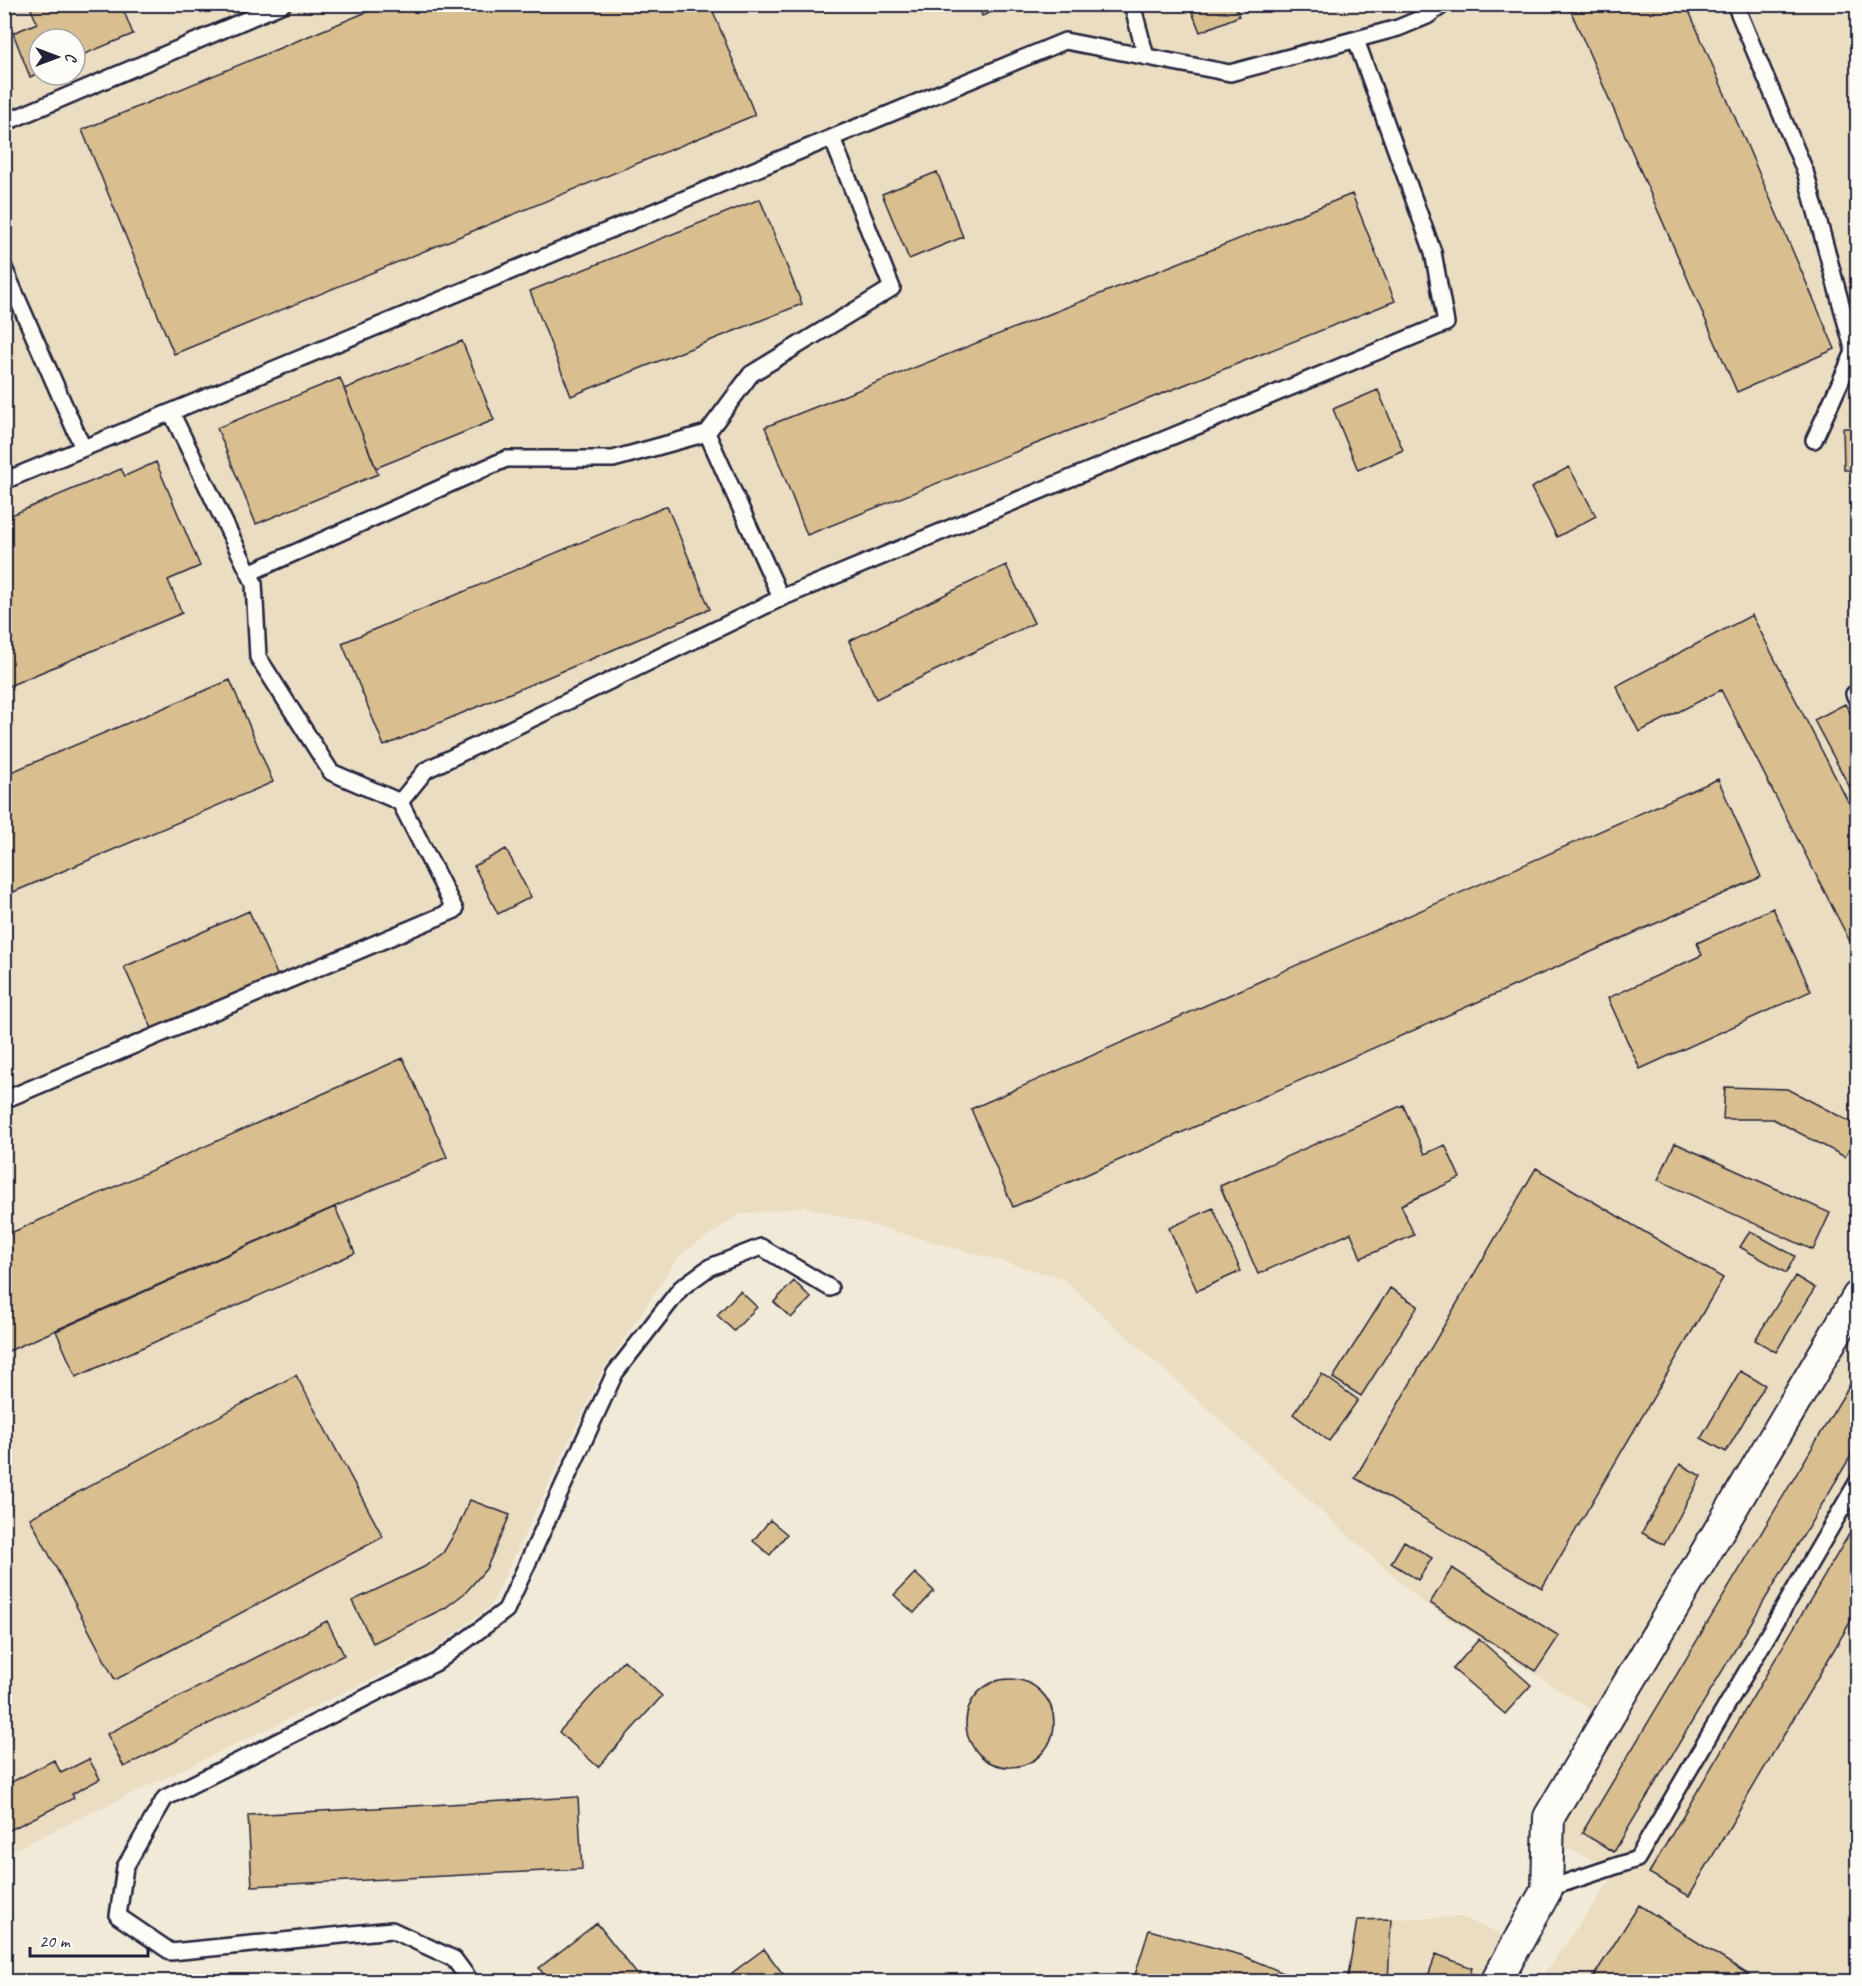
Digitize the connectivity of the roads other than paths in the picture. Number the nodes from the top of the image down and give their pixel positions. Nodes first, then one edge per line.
1 (283, 4) edge
2 (1132, 4) edge
3 (1444, 4) edge
4 (1735, 4) edge
5 (1356, 40) junction
6 (1146, 57) junction
7 (4, 123) edge
8 (832, 138) junction
9 (4, 268) edge
10 (171, 412) junction
11 (707, 433) junction
12 (1815, 441) dead end
13 (83, 448) junction
14 (4, 481) edge
15 (249, 573) junction
16 (781, 598) junction
17 (400, 802) junction
18 (4, 1100) edge
19 (830, 1288) dead end
20 (1857, 1296) edge
21 (1857, 1481) edge
22 (1547, 1890) junction
23 (471, 1982) edge
24 (1496, 1982) edge

1 - 7 lane
2 - 6 lane
3 - 5 lane
4 - 12 lane
5 - 6 lane
5 - 16 lane
6 - 8 lane
8 - 10 lane
8 - 11 lane
9 - 13 lane
10 - 13 lane
10 - 15 lane
11 - 15 lane
11 - 16 lane
13 - 14 lane
15 - 17 lane
16 - 17 lane
17 - 18 lane
19 - 23 lane
20 - 22 street
21 - 22 lane
22 - 24 street

